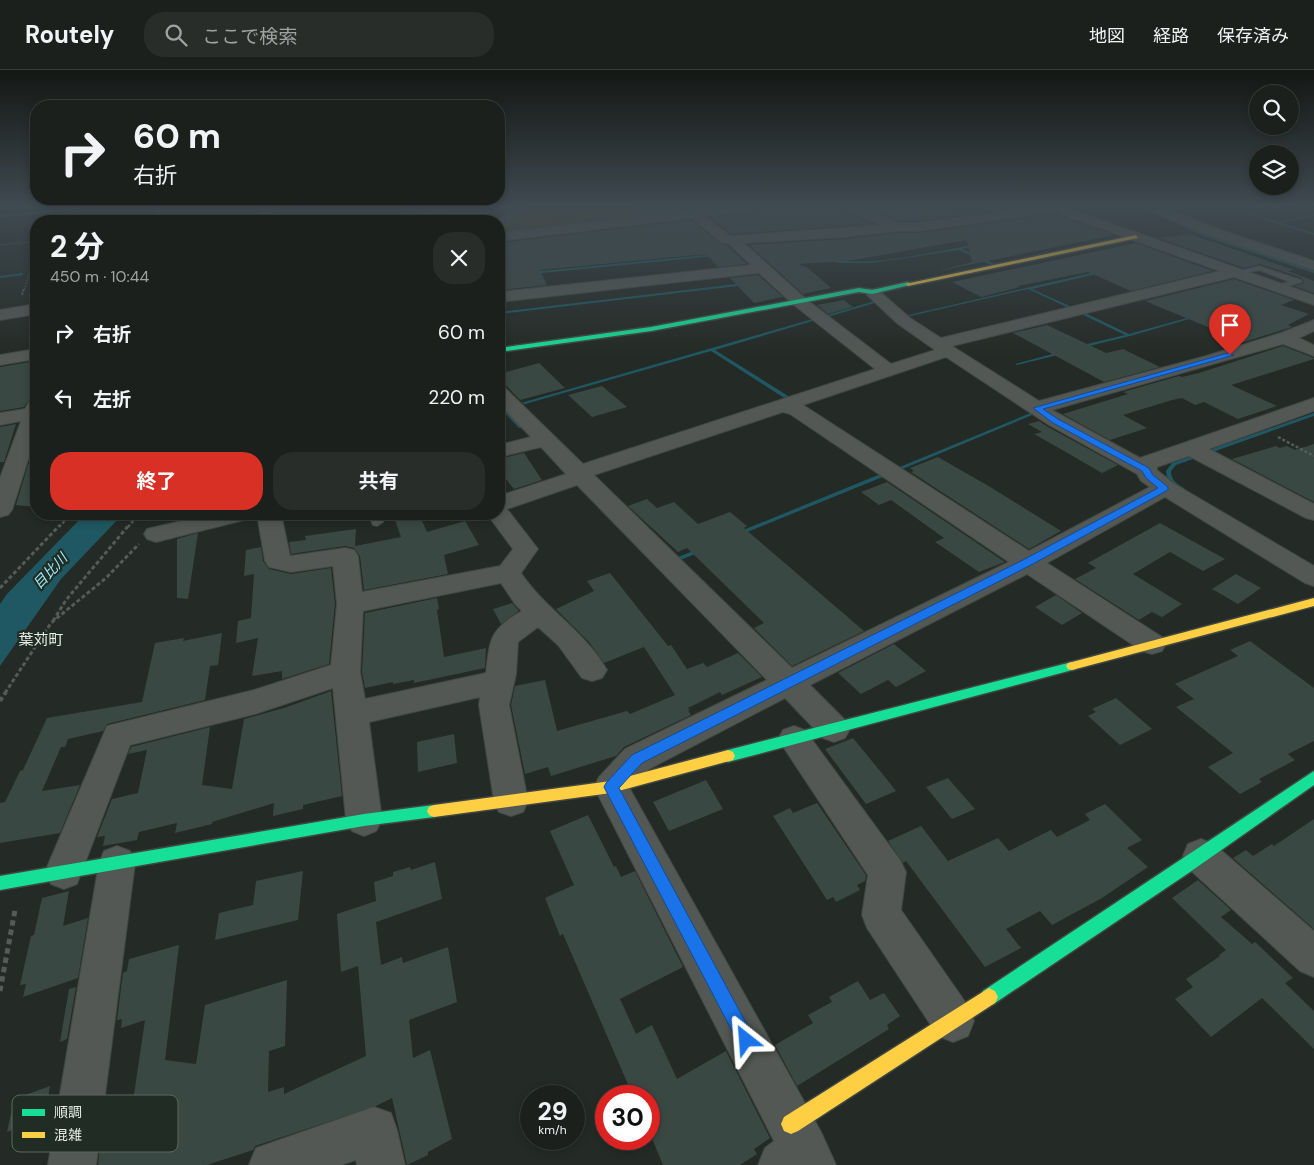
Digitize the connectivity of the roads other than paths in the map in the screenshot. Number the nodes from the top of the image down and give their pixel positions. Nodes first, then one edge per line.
1 (750, 257) edge
2 (1040, 257) edge
3 (1193, 257) edge
4 (1296, 257) edge
5 (1292, 258) joint
6 (1314, 266) edge
7 (762, 268) junction
8 (1236, 272) junction
9 (872, 292) junction
10 (505, 296) edge
11 (1314, 300) edge
12 (800, 302) junction
13 (30, 310) edge
14 (8, 314) edge
15 (1314, 326) edge
16 (1284, 338) junction
17 (943, 348) junction
18 (505, 349) edge
19 (1314, 351) edge
20 (30, 355) edge
21 (0, 360) edge
22 (888, 371) junction
23 (505, 399) edge
24 (1314, 404) edge
25 (781, 405) junction
26 (1037, 408) junction
27 (30, 412) edge
28 (0, 419) edge
29 (30, 425) edge
30 (545, 440) junction
31 (505, 450) edge
32 (1198, 451) junction
33 (580, 475) junction
34 (1155, 479) junction
35 (505, 502) edge
36 (0, 510) edge
37 (1314, 513) edge
38 (215, 520) edge
39 (270, 520) edge
40 (503, 520) edge
41 (156, 534) road end
42 (1027, 563) junction
43 (508, 574) junction
44 (1314, 578) edge
45 (1314, 602) edge
46 (350, 604) junction
47 (540, 613) junction
48 (1152, 644) junction
49 (592, 670) dead end
50 (345, 672) junction
51 (498, 682) junction
52 (787, 682) junction
53 (352, 714) junction
54 (834, 729) junction
55 (794, 739) junction
56 (1314, 777) edge
57 (611, 787) junction
58 (511, 801) junction
59 (364, 820) junction
60 (1202, 856) junction
61 (117, 863) junction
62 (64, 872) junction
63 (0, 883) edge
64 (1314, 956) edge
65 (953, 1021) junction
66 (82, 1095) edge
67 (797, 1151) edge
68 (74, 1152) edge
69 (72, 1165) edge
70 (273, 1165) edge
71 (381, 1165) edge

1 - 7 street
2 - 9 street
3 - 8 street
4 - 5 street
5 - 6 street
7 - 10 street
7 - 12 street
8 - 11 street
8 - 17 street
9 - 12 street
9 - 17 street
12 - 18 street
12 - 22 street
13 - 14 street
15 - 16 street
16 - 19 street
16 - 26 street
17 - 22 street
17 - 26 street
20 - 21 street
22 - 25 street
23 - 30 street
24 - 32 street
25 - 33 street
25 - 42 street
26 - 34 street
27 - 28 street
29 - 36 street
30 - 31 street
30 - 33 street
32 - 34 street
32 - 37 street
33 - 35 street
33 - 52 street
34 - 42 street
34 - 44 street
38 - 41 street
39 - 46 street
40 - 43 street
42 - 48 street
42 - 52 street
43 - 46 street
43 - 47 street
45 - 48 street
46 - 50 street
47 - 49 street
47 - 51 street
48 - 54 street
50 - 53 street
50 - 62 street
51 - 53 street
51 - 58 street
52 - 54 street
52 - 57 street
53 - 59 street
54 - 55 street
55 - 57 street
55 - 65 street
56 - 60 street
57 - 58 street
57 - 67 street
58 - 59 street
59 - 61 street
60 - 64 street
60 - 65 street
61 - 62 street
61 - 66 street
62 - 63 street
65 - 67 street
68 - 69 street
70 - 71 street

